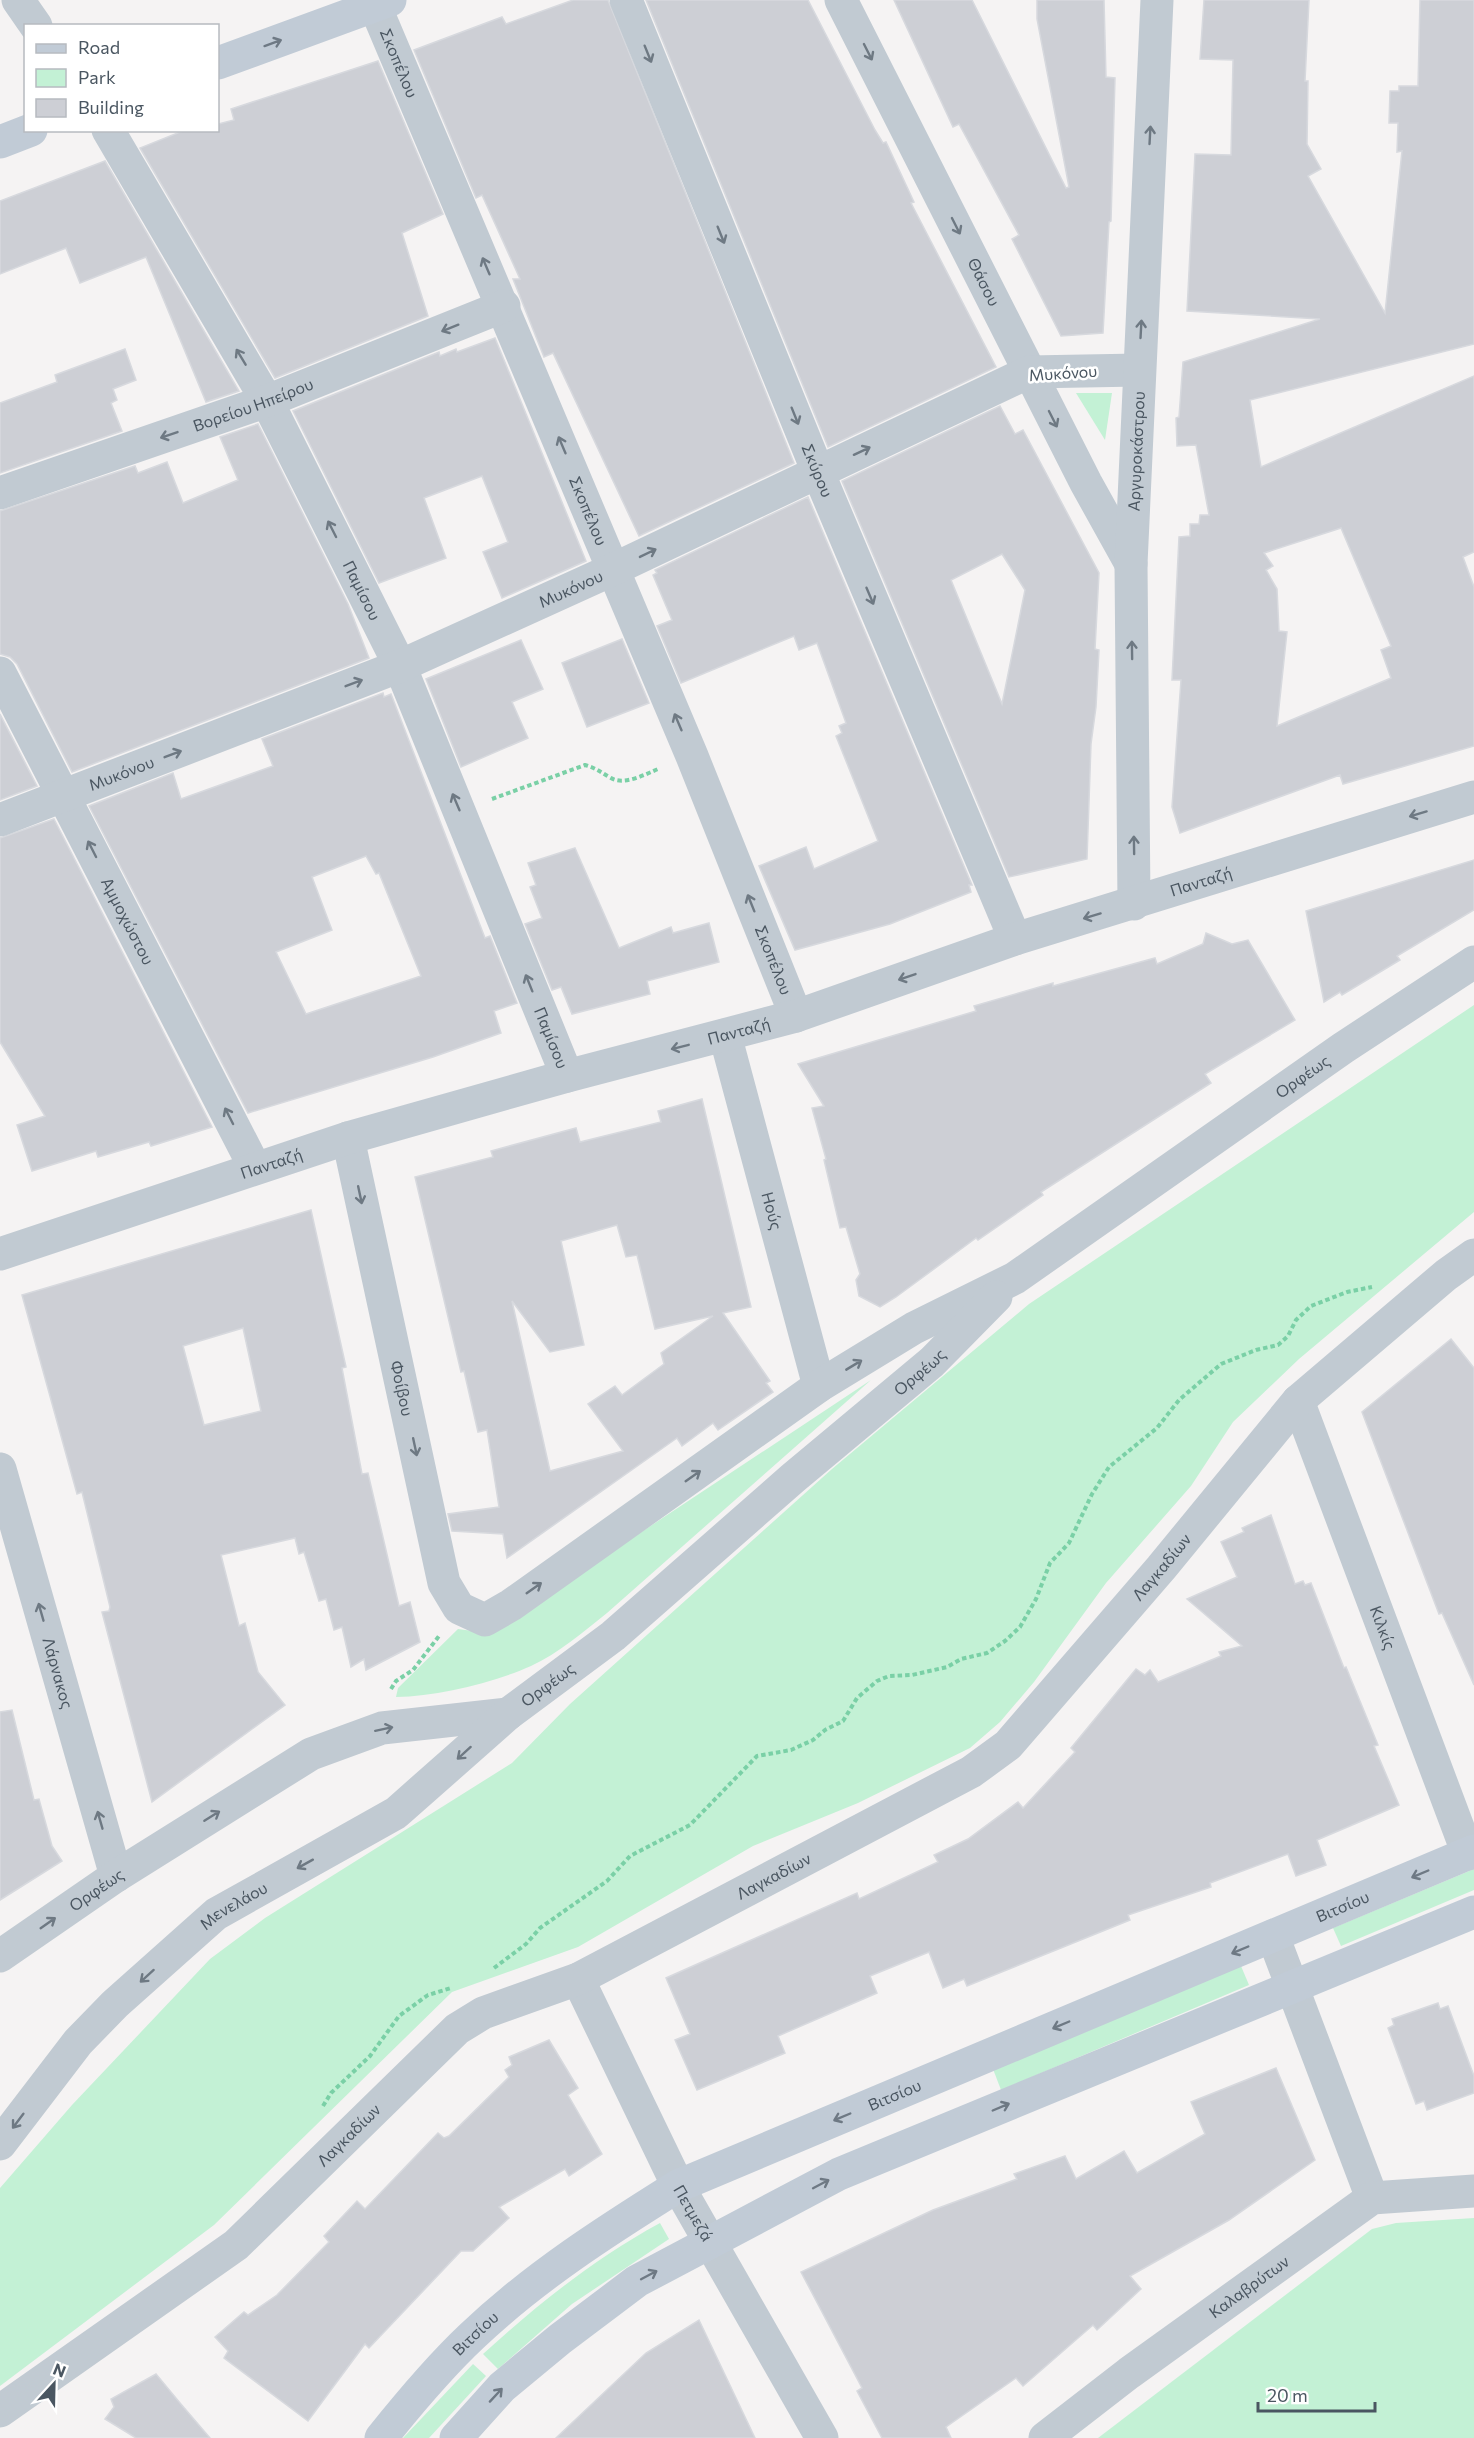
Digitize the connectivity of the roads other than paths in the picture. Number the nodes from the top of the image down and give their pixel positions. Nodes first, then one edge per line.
1 (18, 0) edge
2 (626, 0) edge
3 (841, 0) edge
4 (1157, 0) edge
5 (383, 3) edge
6 (35, 24) edge
7 (219, 63) edge
8 (26, 132) edge
9 (109, 132) edge
10 (0, 142) edge
11 (504, 306) junction
12 (1139, 370) junction
13 (1029, 372) junction
14 (267, 401) junction
15 (818, 472) junction
16 (0, 493) edge
17 (1131, 564) junction
18 (614, 569) junction
19 (400, 666) junction
20 (0, 673) edge
21 (65, 796) junction
22 (1474, 797) edge
23 (0, 820) edge
24 (1134, 904) junction
25 (1015, 939) junction
26 (1474, 962) edge
27 (796, 1016) junction
28 (725, 1035) junction
29 (567, 1076) junction
30 (348, 1138) junction
31 (255, 1168) junction
32 (0, 1254) edge
33 (1474, 1255) edge
34 (1015, 1278) junction
35 (819, 1386) junction
36 (1298, 1401) junction
37 (0, 1469) edge
38 (472, 1614) joint
39 (508, 1714) junction
40 (1471, 1852) edge
41 (116, 1876) junction
42 (1474, 1912) edge
43 (1273, 1936) junction
44 (0, 1956) edge
45 (578, 1979) junction
46 (1293, 1986) junction
47 (0, 2144) edge
48 (678, 2186) junction
49 (1474, 2191) edge
50 (1372, 2198) junction
51 (710, 2242) junction
52 (0, 2411) edge
53 (381, 2438) edge
54 (456, 2438) edge
55 (822, 2438) edge
56 (1045, 2438) edge

1 - 6 street
2 -> 15 street, Σκύρου
3 -> 13 street, Θάσου
12 -> 4 street, Αργυροκάστρου
7 -> 5 street
11 -> 5 street, Σκοπέλου
8 - 10 street
14 -> 9 street, Παμίσου
11 -> 14 street, Βορείου Ηπείρου
18 -> 11 street, Σκοπέλου
12 - 13 street, Μυκόνου
12 - 17 street, Αργυροκάστρου
15 -> 13 street, Μυκόνου
13 -> 17 street, Θάσου
14 -> 16 street, Βορείου Ηπείρου
19 -> 14 street, Παμίσου
18 -> 15 street, Μυκόνου
15 -> 25 street, Σκύρου
24 -> 17 street, Αργυροκάστρου
18 - 19 street, Μυκόνου
27 -> 18 street, Σκοπέλου
21 -> 19 street, Μυκόνου
29 -> 19 street, Παμίσου
20 - 21 street, Αμμοχώστου
21 - 23 street, Μυκόνου
31 -> 21 street, Αμμοχώστου
22 -> 24 street, Πανταζή
24 -> 25 street, Πανταζή
25 -> 27 street, Πανταζή
26 - 34 street, Ορφέως
27 - 28 street, Πανταζή
28 -> 29 street, Πανταζή
28 - 35 street, Ηούς
29 - 30 street, Πανταζή
30 - 31 street, Πανταζή
30 -> 38 street, Φοίβου
31 - 32 street, Πανταζή
33 - 36 street, Λαγκαδίων
35 -> 34 street, Ορφέως
34 - 39 street, Ορφέως
38 -> 35 street, Ορφέως
36 - 40 street, Κιλκίς
36 - 45 street, Λαγκαδίων
41 -> 37 street, Λάρνακος
41 -> 39 street, Ορφέως
39 -> 47 street, Μενελάου
40 -> 43 street, Βιτσίου
44 -> 41 street, Ορφέως
42 - 46 street
43 - 46 street
43 -> 48 street, Βιτσίου
45 - 48 street, Πετμεζά
45 - 52 street, Λαγκαδίων
46 - 50 street
51 -> 46 street
48 - 51 street, Πετμεζά
48 - 53 street, Βιτσίου
49 - 50 street
50 - 56 street, Καλαβρύτων
54 -> 51 street
51 - 55 street, Πετμεζά

